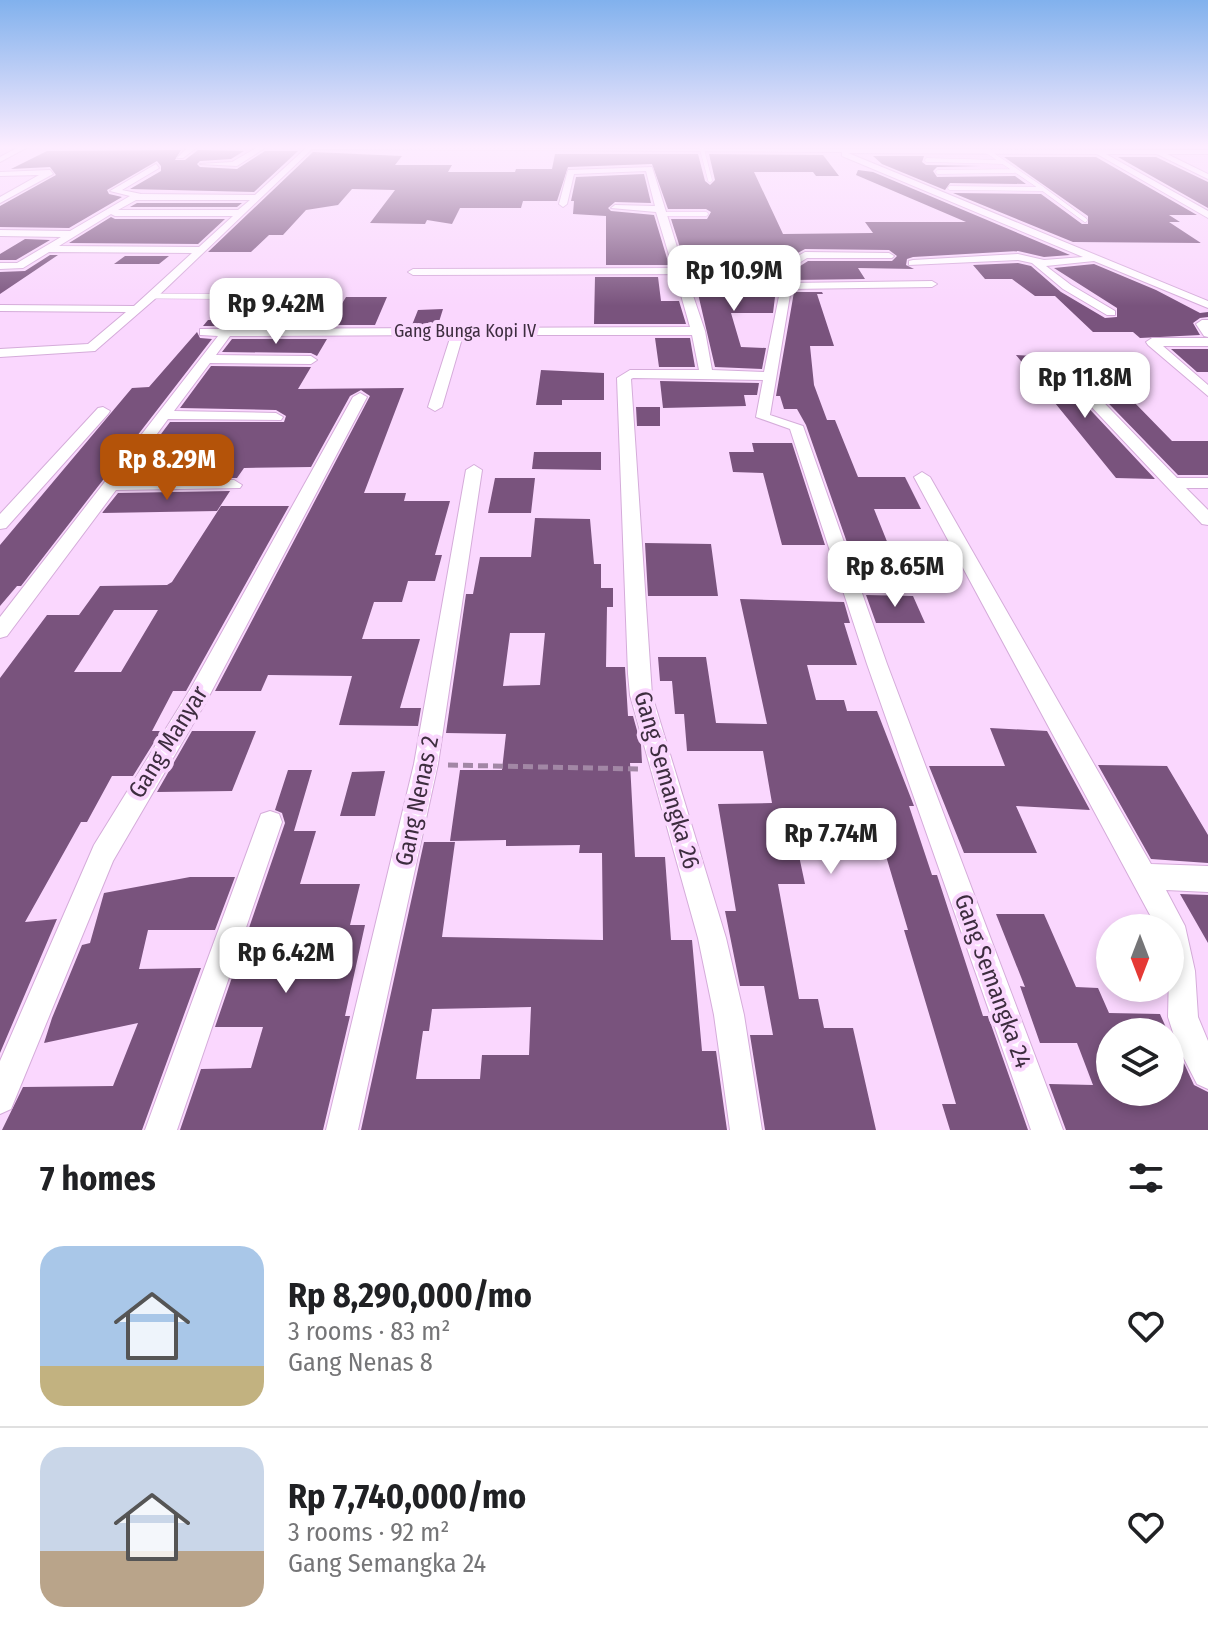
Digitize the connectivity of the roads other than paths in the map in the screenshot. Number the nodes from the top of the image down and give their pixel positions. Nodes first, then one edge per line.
1 (128, 201) edge
2 (251, 201) edge
3 (564, 201) edge
4 (659, 201) edge
5 (960, 201) edge
6 (1059, 201) edge
7 (1183, 201) edge
8 (563, 204) dead end
9 (615, 208) dead end
10 (662, 212) junction
11 (115, 213) dead end
12 (239, 213) junction
13 (706, 214) dead end
14 (1208, 215) edge
15 (1085, 220) dead end
16 (0, 233) edge
17 (72, 234) junction
18 (48, 249) junction
19 (201, 250) junction
20 (889, 256) dead end
21 (1097, 258) junction
22 (1040, 262) junction
23 (913, 263) dead end
24 (0, 266) edge
25 (19, 266) junction
26 (786, 267) junction
27 (677, 268) junction
28 (413, 272) dead end
29 (0, 278) edge
30 (932, 284) dead end
31 (786, 286) junction
32 (152, 296) junction
33 (278, 297) dead end
34 (1208, 305) edge
35 (0, 308) edge
36 (136, 309) junction
37 (1111, 313) dead end
38 (1208, 323) edge
39 (458, 331) junction
40 (699, 331) junction
41 (204, 332) dead end
42 (229, 332) junction
43 (1208, 333) edge
44 (1208, 342) edge
45 (0, 353) edge
46 (1058, 357) dead end
47 (205, 359) junction
48 (311, 360) dead end
49 (706, 374) junction
50 (771, 376) junction
51 (1208, 392) edge
52 (360, 397) dead end
53 (435, 407) dead end
54 (103, 411) dead end
55 (163, 415) junction
56 (276, 417) dead end
57 (474, 470) dead end
58 (922, 477) dead end
59 (1175, 483) junction
60 (1208, 483) edge
61 (110, 485) junction
62 (234, 485) dead end
63 (1208, 520) edge
64 (0, 524) edge
65 (0, 631) edge
66 (270, 822) dead end
67 (1144, 877) junction
68 (1208, 879) edge
69 (1208, 1073) edge
70 (0, 1098) edge
71 (161, 1130) edge
72 (342, 1130) edge
73 (746, 1130) edge
74 (1047, 1130) edge

1 - 17 street
2 - 12 street
3 - 8 street
4 - 10 street
5 - 21 street
6 - 15 lane
7 - 14 street
9 - 10 street
10 - 13 lane
10 - 27 street
11 - 12 street
12 - 19 street
16 - 17 street
17 - 18 street
18 - 19 street
18 - 25 street
19 - 32 street
20 - 26 street
21 - 22 street
21 - 34 street
22 - 23 street
22 - 37 street
24 - 25 street
25 - 29 street
26 - 27 street
26 - 31 street
27 - 28 street
27 - 40 street
30 - 31 street
31 - 50 street
32 - 33 lane
32 - 36 street
35 - 36 street
36 - 45 street
38 - 43 street
39 - 40 street, Gang Bunga Kopi IV
39 - 42 street, Gang Bunga Kopi IV
39 - 53 street
40 - 49 street
41 - 42 street, Gang Bunga Kopi IV
42 - 47 street
44 - 51 street
46 - 59 street
47 - 48 street
47 - 55 street
49 - 50 street
49 - 73 street, Gang Semangka 26
50 - 74 street, Gang Semangka 24
52 - 70 street, Gang Manyar
54 - 64 street
55 - 56 street
55 - 61 street
57 - 72 street, Gang Nenas 2
58 - 67 street
59 - 60 street
59 - 63 street
61 - 62 street
61 - 65 street
66 - 71 street
67 - 68 street
67 - 69 street

